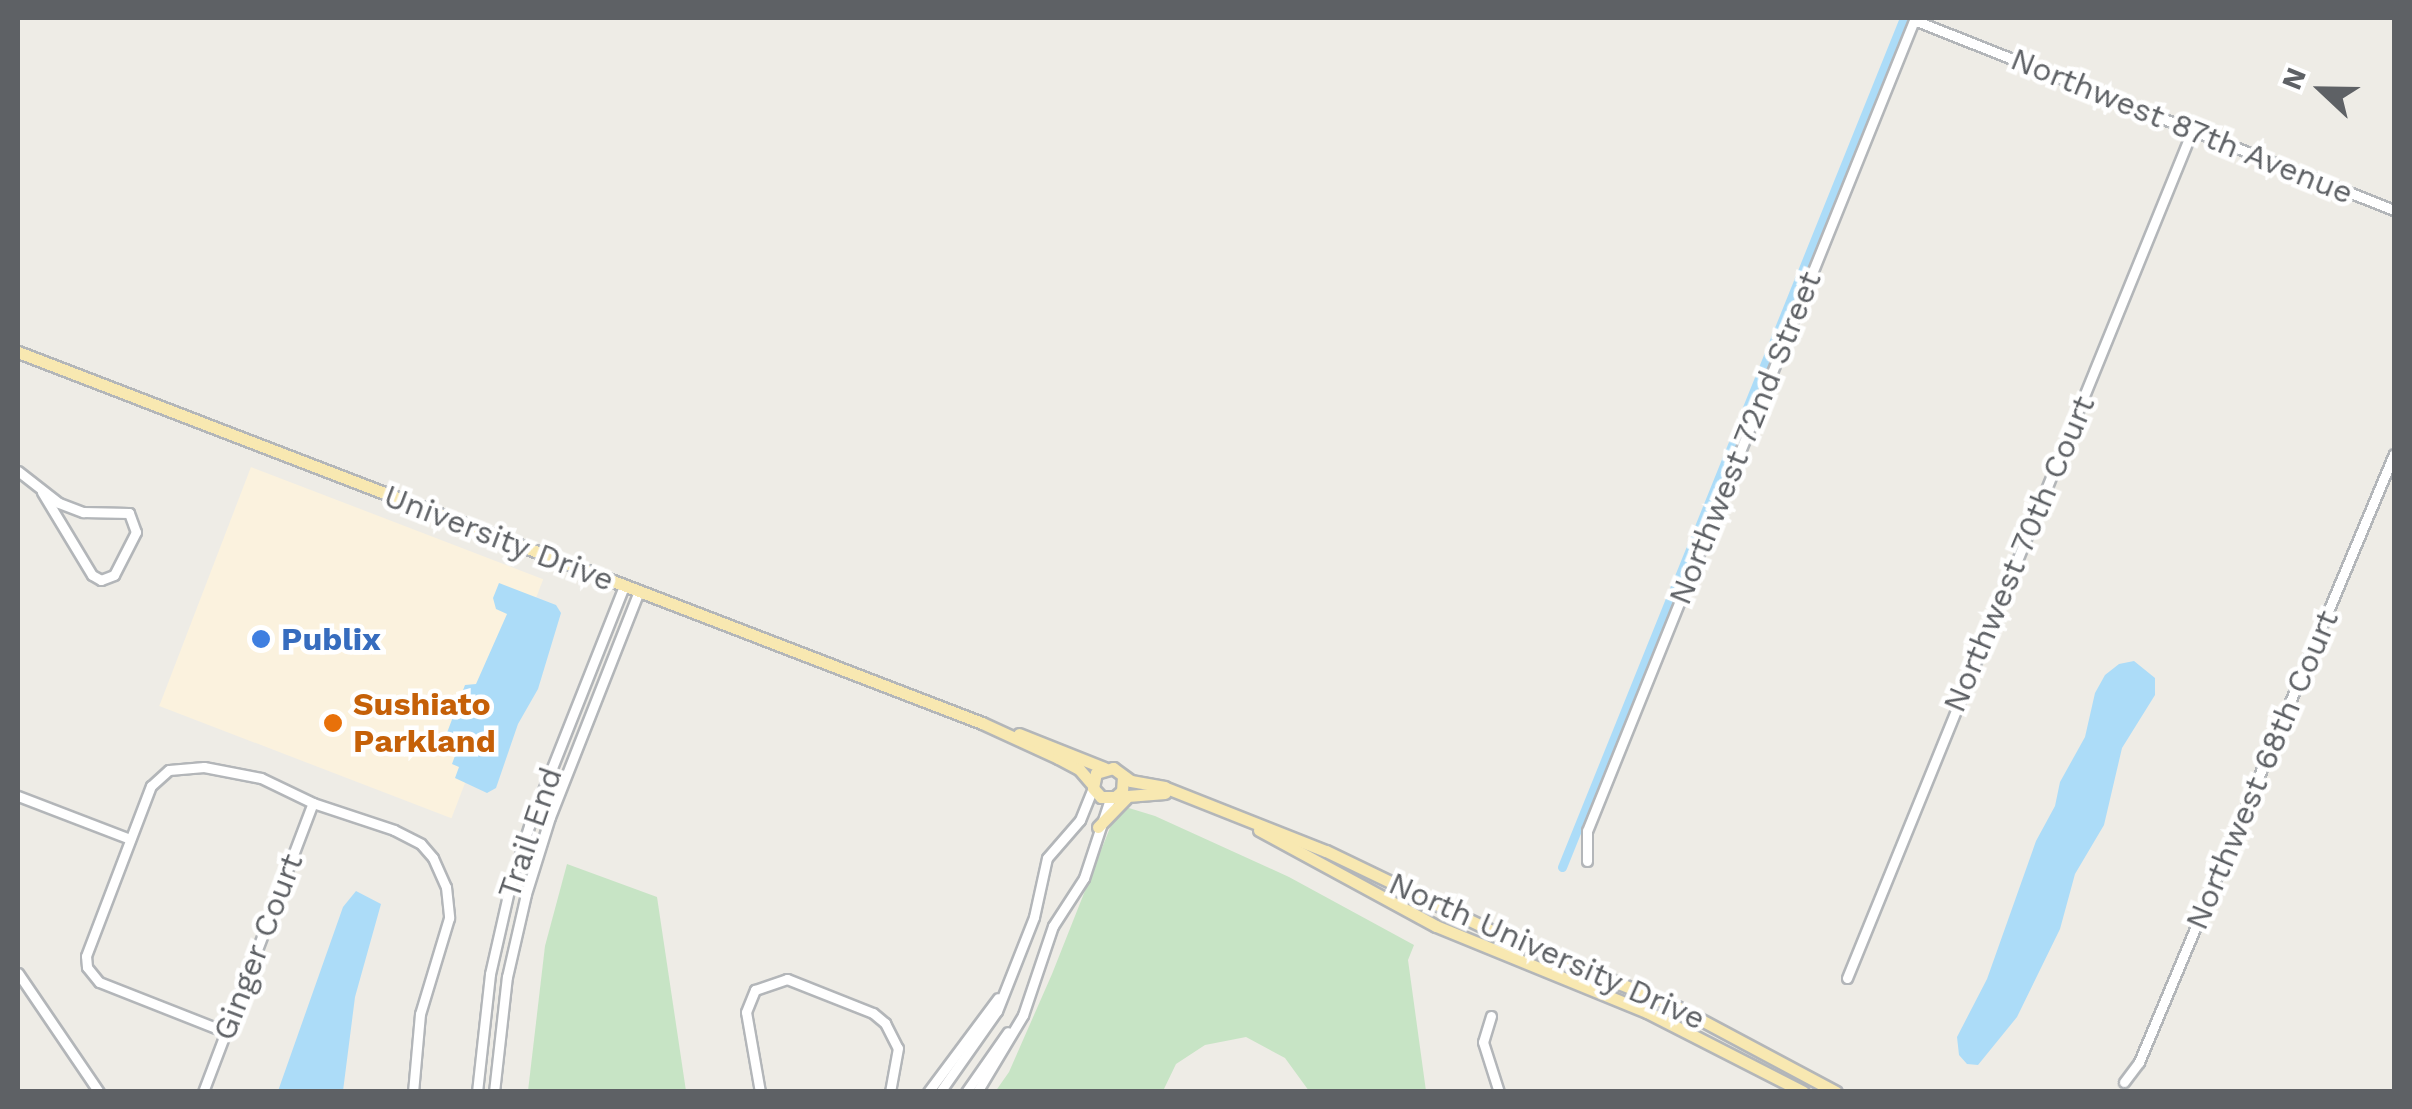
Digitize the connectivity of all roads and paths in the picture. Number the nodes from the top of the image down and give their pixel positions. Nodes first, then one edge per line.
1 (1914, 19) edge
2 (2192, 132) junction
3 (2394, 210) edge
4 (18, 352) edge
5 (2394, 454) edge
6 (18, 471) edge
7 (42, 492) junction
8 (624, 586) junction
9 (638, 591) junction
10 (982, 723) junction
11 (1104, 768) junction
12 (1123, 777) junction
13 (1093, 786) junction
14 (1132, 795) junction
15 (1176, 795) junction
16 (18, 796) edge
17 (1113, 798) junction
18 (312, 803) junction
19 (1252, 824) junction
20 (1098, 827) junction
21 (130, 839) junction
22 (1587, 860) dead end
23 (1017, 958) junction
24 (1037, 966) junction
25 (18, 973) edge
26 (1848, 978) dead end
27 (1004, 990) junction
28 (1026, 999) junction
29 (1490, 1016) dead end
30 (226, 1032) junction
31 (2124, 1082) dead end
32 (99, 1092) edge
33 (203, 1092) edge
34 (413, 1092) edge
35 (477, 1092) edge
36 (494, 1092) edge
37 (760, 1092) edge
38 (890, 1092) edge
39 (928, 1092) edge
40 (940, 1092) edge
41 (966, 1092) edge
42 (977, 1092) edge
43 (1499, 1092) edge
44 (1803, 1092) edge
45 (1836, 1092) edge

1 - 2 street, Northwest 87th Avenue
1 - 22 street, Northwest 72nd Street
2 - 3 street, Northwest 87th Avenue
2 - 26 street, Northwest 70th Court
4 - 8 main road, University Drive
5 - 31 street, Northwest 68th Court
6 - 7 street
7 - 7 street
8 - 9 main road, University Drive
8 - 35 street, Trail End
9 - 10 main road, University Drive
9 - 36 street, Trail End
10 - 11 main road, University Drive
10 - 13 main road, University Drive
11 - 12 main road
11 - 13 main road
12 - 15 main road
12 - 17 main road
13 - 17 main road
13 - 23 street
14 - 15 main road
14 - 17 main road
14 - 20 main road
15 - 19 main road, North University Drive
16 - 21 street
17 - 20 street
18 - 21 street
18 - 30 street, Ginger Court
18 - 34 street
19 - 44 main road, North University Drive
19 - 45 main road, North University Drive
20 - 24 street
21 - 30 street
23 - 24 street
23 - 27 street
24 - 28 street
25 - 32 street
27 - 39 street
27 - 40 street
28 - 41 street
28 - 42 street
29 - 43 street
30 - 33 street, Ginger Court
37 - 38 street

